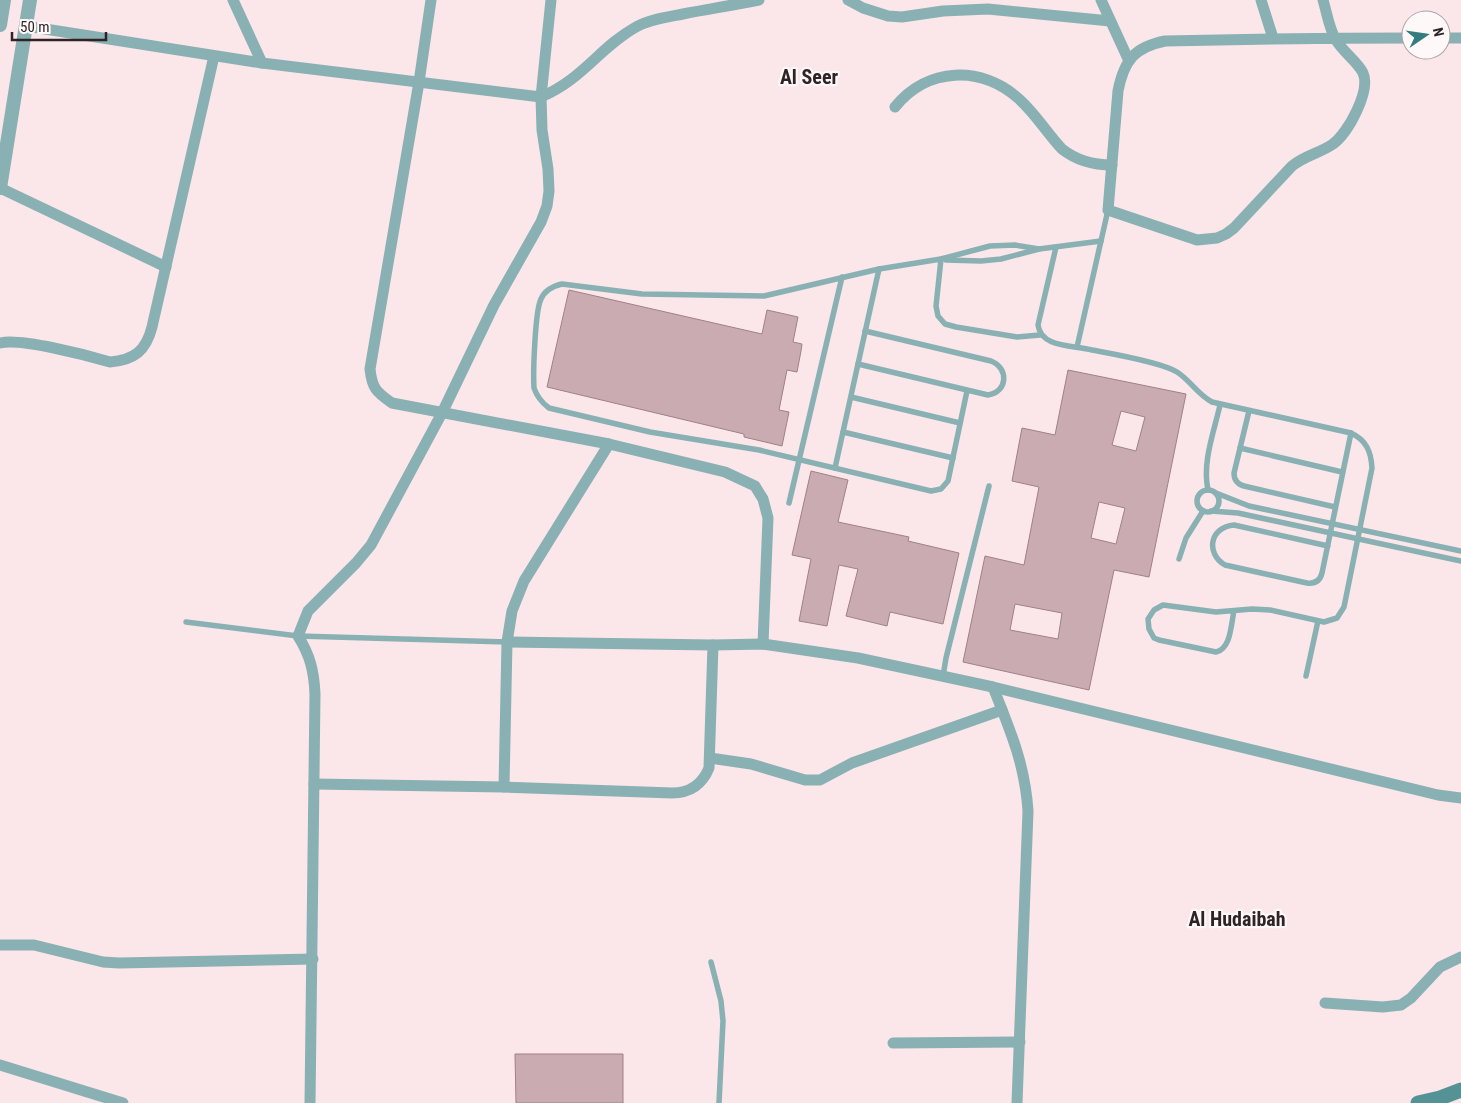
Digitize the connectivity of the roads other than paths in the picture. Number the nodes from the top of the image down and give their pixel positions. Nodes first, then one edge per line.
1 (4, 0) edge
2 (26, 0) edge
3 (30, 0) edge
4 (233, 0) edge
5 (431, 0) edge
6 (551, 0) edge
7 (759, 0) edge
8 (848, 0) edge
9 (1101, 0) edge
10 (1261, 0) edge
11 (1323, 0) edge
12 (1110, 21) junction
13 (0, 25) edge
14 (26, 26) junction
15 (1273, 38) junction
16 (1334, 38) junction
17 (1401, 38) edge
18 (214, 56) junction
19 (1129, 61) junction
20 (262, 63) junction
21 (18, 78) junction
22 (418, 82) junction
23 (541, 97) junction
24 (895, 107) dead end
25 (1112, 165) junction
26 (0, 188) edge
27 (1108, 210) junction
28 (1101, 241) junction
29 (1056, 247) junction
30 (1039, 249) junction
31 (941, 259) junction
32 (166, 266) junction
33 (879, 269) junction
34 (842, 277) junction
35 (865, 331) junction
36 (1040, 335) junction
37 (0, 343) edge
38 (1077, 346) junction
39 (858, 364) junction
40 (967, 391) junction
41 (850, 397) junction
42 (1220, 405) junction
43 (1249, 411) junction
44 (442, 413) junction
45 (960, 423) junction
46 (843, 432) junction
47 (1351, 433) junction
48 (609, 444) junction
49 (1240, 448) junction
50 (953, 458) junction
51 (800, 460) junction
52 (835, 468) junction
53 (1342, 472) junction
54 (989, 486) dead end
55 (1208, 490) junction
56 (1216, 493) junction
57 (790, 503) dead end
58 (1336, 507) junction
59 (1203, 511) junction
60 (1211, 511) junction
61 (1332, 523) junction
62 (1359, 529) junction
63 (1330, 533) junction
64 (1358, 538) junction
65 (1328, 546) junction
66 (1461, 551) edge
67 (1179, 559) dead end
68 (1461, 561) edge
69 (1234, 610) junction
70 (1318, 621) junction
71 (186, 622) dead end
72 (298, 636) junction
73 (507, 642) junction
74 (763, 644) junction
75 (713, 645) junction
76 (943, 676) junction
77 (1306, 676) dead end
78 (993, 687) junction
79 (1002, 710) junction
80 (710, 758) junction
81 (314, 784) junction
82 (504, 787) junction
83 (1461, 798) edge
84 (0, 945) edge
85 (1461, 957) edge
86 (313, 958) junction
87 (711, 962) dead end
88 (1325, 1003) dead end
89 (1020, 1042) junction
90 (893, 1043) dead end
91 (0, 1065) edge
92 (1461, 1090) edge
93 (123, 1103) edge
94 (310, 1103) edge
95 (718, 1103) edge
96 (1017, 1103) edge
97 (1418, 1103) edge

1 - 13 street
2 - 21 street
3 - 14 street
4 - 20 street
5 - 22 street
6 - 23 street
7 - 23 street
8 - 12 street
9 - 12 street
10 - 15 street
11 - 16 street
12 - 19 street
14 - 18 street
14 - 21 street
15 - 16 street
15 - 19 street
16 - 17 street
16 - 27 street
18 - 20 street
18 - 32 street
19 - 25 street
20 - 22 street
21 - 26 street
22 - 23 street
22 - 44 street
23 - 44 street
24 - 25 street
25 - 27 street
26 - 32 street
27 - 28 lane
28 - 29 lane
28 - 38 lane
29 - 30 lane
29 - 36 lane
30 - 31 lane
30 - 31 lane
31 - 33 lane
31 - 36 lane
32 - 37 street
33 - 34 lane
33 - 35 lane
34 - 51 lane
34 - 51 lane
35 - 39 lane
35 - 40 lane
36 - 38 lane
38 - 42 lane
39 - 40 lane
39 - 41 lane
40 - 45 lane
41 - 45 lane
41 - 46 lane
42 - 43 lane
42 - 55 lane
43 - 47 lane
43 - 49 lane
44 - 48 street
44 - 72 street
45 - 50 lane
46 - 50 lane
46 - 52 lane
47 - 53 lane
47 - 62 lane
48 - 73 street
48 - 74 street
49 - 53 lane
49 - 58 lane
50 - 52 lane
51 - 52 lane
51 - 57 lane
53 - 58 lane
54 - 76 lane
55 - 56 lane
55 - 59 lane
56 - 60 lane
56 - 61 lane
58 - 61 lane
59 - 60 lane
59 - 67 lane
60 - 63 lane
61 - 62 lane
61 - 63 lane
62 - 64 lane
62 - 66 lane
63 - 64 lane
63 - 65 lane
64 - 68 lane
64 - 70 lane
65 - 65 lane
69 - 69 lane
69 - 70 lane
70 - 77 lane
71 - 72 lane
72 - 73 lane
72 - 81 street
73 - 75 street
73 - 82 street
74 - 75 street
74 - 76 street
75 - 80 street
76 - 78 street
78 - 79 street
78 - 83 street
79 - 80 street
79 - 89 street
80 - 82 street
81 - 82 street
81 - 86 street
84 - 86 street
85 - 88 street
86 - 94 street
87 - 95 lane
89 - 90 street
89 - 96 street
91 - 93 street
92 - 97 main road

